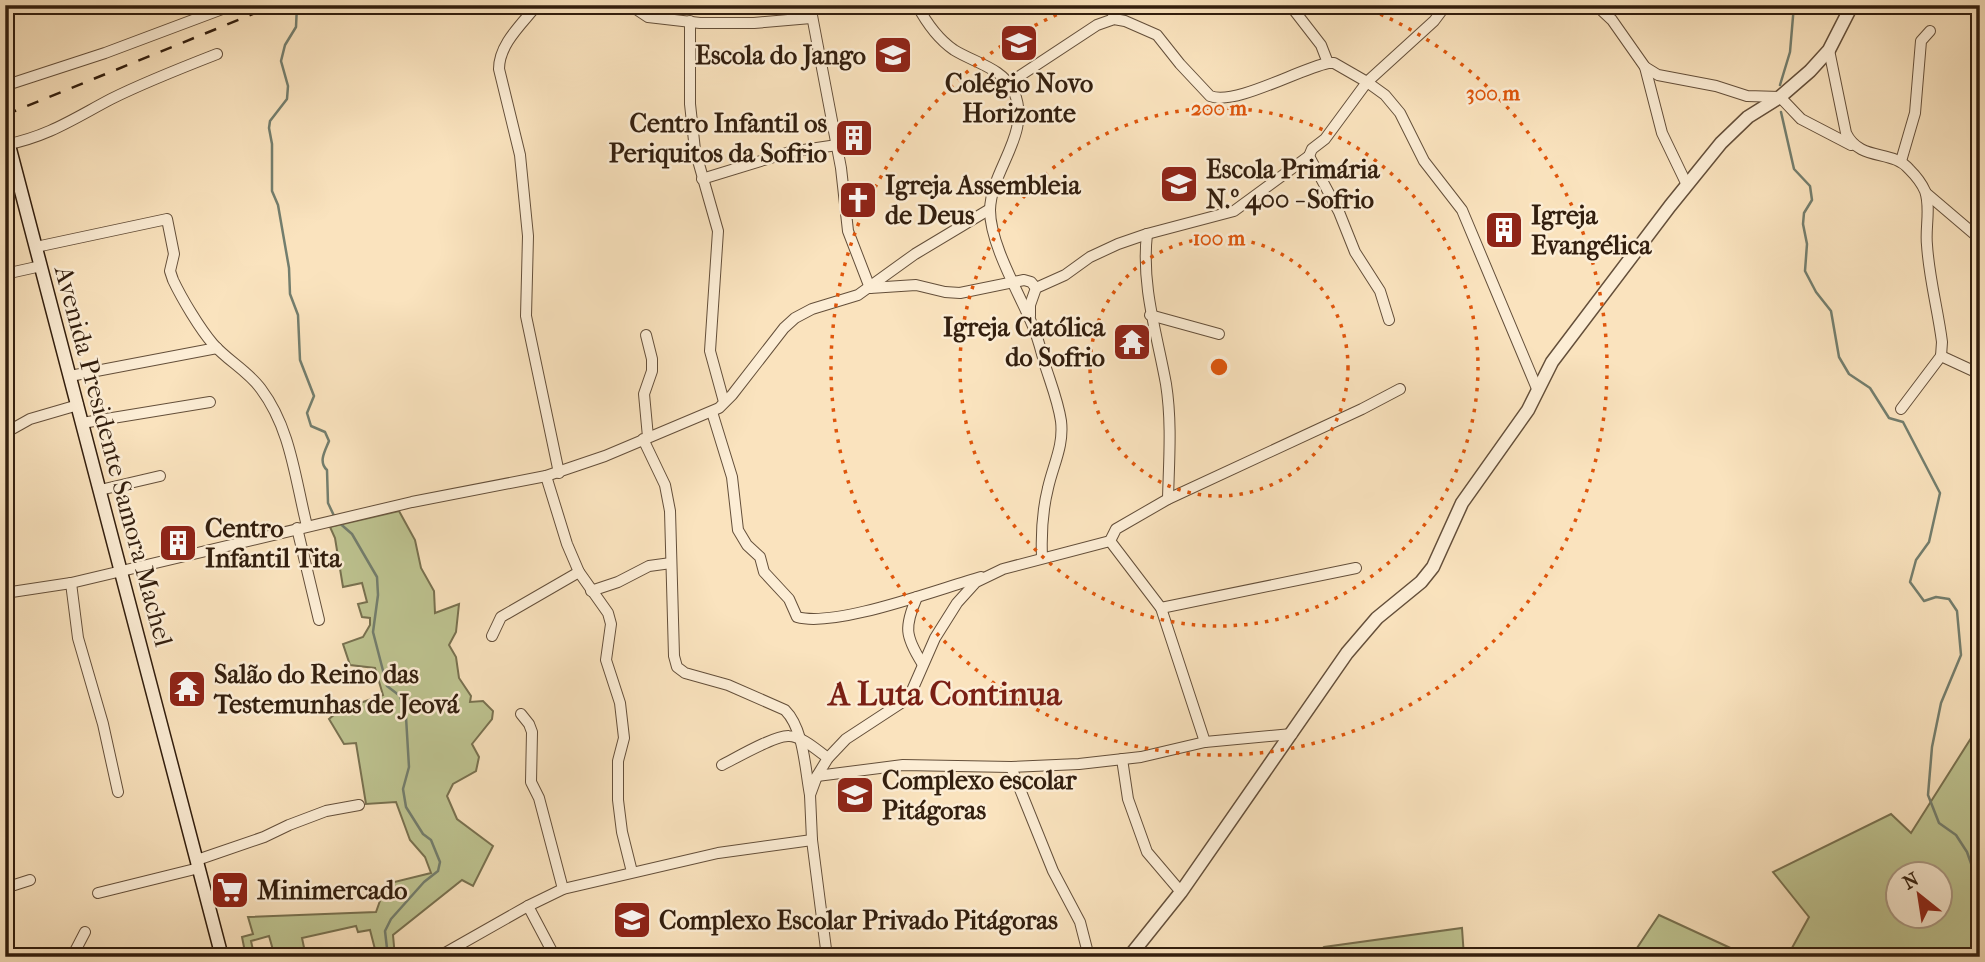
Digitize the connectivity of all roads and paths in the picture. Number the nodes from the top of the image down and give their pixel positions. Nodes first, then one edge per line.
1 (233, 5) edge
2 (537, 5) edge
3 (630, 5) edge
4 (810, 5) edge
5 (917, 5) edge
6 (1111, 5) edge
7 (1290, 5) edge
8 (1446, 5) edge
9 (1596, 5) edge
10 (1852, 5) edge
11 (811, 18) junction
12 (1114, 19) junction
13 (690, 21) junction
14 (1930, 31) dead end
15 (1829, 50) junction
16 (217, 54) dead end
17 (1328, 63) junction
18 (1645, 67) junction
19 (1367, 82) junction
20 (1009, 83) junction
21 (10, 84) dead end
22 (1780, 97) junction
23 (6, 138) edge
24 (837, 145) junction
25 (1858, 148) junction
26 (1309, 156) junction
27 (1901, 161) junction
28 (702, 179) junction
29 (1687, 185) junction
30 (1926, 192) junction
31 (990, 209) junction
32 (1147, 233) junction
33 (1980, 239) edge
34 (36, 247) junction
35 (41, 266) junction
36 (5, 274) edge
37 (1011, 282) junction
38 (870, 288) junction
39 (1036, 288) junction
40 (1150, 315) junction
41 (1390, 320) dead end
42 (1032, 324) junction
43 (1219, 334) dead end
44 (646, 335) dead end
45 (217, 348) junction
46 (1941, 356) junction
47 (1980, 374) edge
48 (70, 376) junction
49 (1399, 389) dead end
50 (1538, 391) junction
51 (210, 401) dead end
52 (724, 402) junction
53 (78, 405) junction
54 (1901, 409) dead end
55 (712, 412) junction
56 (82, 423) junction
57 (5, 433) edge
58 (645, 438) junction
59 (559, 473) junction
60 (160, 476) dead end
61 (546, 476) junction
62 (100, 490) junction
63 (1168, 499) junction
64 (302, 527) junction
65 (1110, 541) junction
66 (1042, 557) junction
67 (671, 563) junction
68 (1356, 568) dead end
69 (121, 572) junction
70 (579, 572) junction
71 (989, 574) junction
72 (71, 583) junction
73 (591, 590) junction
74 (5, 593) edge
75 (917, 597) junction
76 (1161, 608) junction
77 (318, 620) dead end
78 (492, 636) dead end
79 (922, 663) junction
80 (521, 714) dead end
81 (1293, 734) junction
82 (799, 739) junction
83 (1205, 742) junction
84 (828, 758) junction
85 (1122, 759) junction
86 (722, 765) dead end
87 (1011, 768) junction
88 (817, 776) junction
89 (118, 792) dead end
90 (810, 795) junction
91 (359, 805) dead end
92 (812, 839) junction
93 (198, 864) junction
94 (632, 872) junction
95 (30, 880) dead end
96 (5, 888) edge
97 (563, 889) junction
98 (1181, 892) junction
99 (98, 893) dead end
100 (528, 906) junction
101 (85, 932) dead end
102 (72, 957) edge
103 (222, 957) edge
104 (438, 957) edge
105 (555, 957) edge
106 (827, 957) edge
107 (1089, 957) edge
108 (1129, 957) edge

1 - 21 street
2 - 59 street
3 - 13 street
4 - 11 street
5 - 20 street
6 - 12 street
7 - 17 street
8 - 19 street
9 - 18 street
10 - 15 street
11 - 13 street
11 - 24 street
12 - 17 street
12 - 20 street
13 - 28 street
14 - 27 street
15 - 22 street
15 - 25 street
16 - 23 street
17 - 19 street
18 - 22 street
18 - 29 street
19 - 26 street
19 - 50 street
20 - 31 street
22 - 25 street
22 - 29 street
23 - 34 street, Avenida Presidente Samora Machel
24 - 28 street
24 - 38 street
25 - 27 street
26 - 32 street
26 - 41 street
27 - 30 street
28 - 52 street
29 - 50 street
30 - 33 street
30 - 46 street
31 - 37 street
31 - 38 street
32 - 39 street
32 - 40 street
34 - 35 street, Avenida Presidente Samora Machel
34 - 45 street
35 - 36 street
35 - 48 street, Avenida Presidente Samora Machel
37 - 38 street
37 - 39 street
37 - 42 street
38 - 52 street
39 - 42 street
40 - 43 street
40 - 63 street
42 - 66 street
44 - 58 street
45 - 48 street
45 - 64 street
46 - 47 street
46 - 54 street
48 - 53 street, Avenida Presidente Samora Machel
49 - 63 street
50 - 81 street
51 - 56 street
52 - 55 street
53 - 56 street, Avenida Presidente Samora Machel
53 - 57 street
55 - 58 street
55 - 75 street
56 - 62 street, Avenida Presidente Samora Machel
58 - 59 street
58 - 67 street
59 - 61 street
60 - 62 street
61 - 64 street
61 - 70 street
62 - 69 street, Avenida Presidente Samora Machel
63 - 65 street
64 - 69 street
64 - 77 street
65 - 66 street
65 - 76 street
66 - 71 street
67 - 73 street
67 - 82 street
68 - 76 street
69 - 72 street
69 - 93 street, Avenida Presidente Samora Machel
70 - 73 street
70 - 78 street
71 - 75 street
71 - 79 street
72 - 74 street
72 - 89 street
73 - 94 street
75 - 79 street
76 - 83 street
79 - 84 street
80 - 97 street
81 - 83 street
81 - 98 street
82 - 84 street
82 - 86 street
82 - 90 street
83 - 85 street
84 - 88 street
85 - 87 street
85 - 98 street
87 - 88 street
87 - 107 street
88 - 90 street
90 - 92 street
91 - 93 street
92 - 94 street
92 - 106 street
93 - 99 street
93 - 103 street, Avenida Presidente Samora Machel
94 - 97 street
95 - 96 street
97 - 100 street
98 - 108 street
100 - 104 street
100 - 105 street
101 - 102 street

